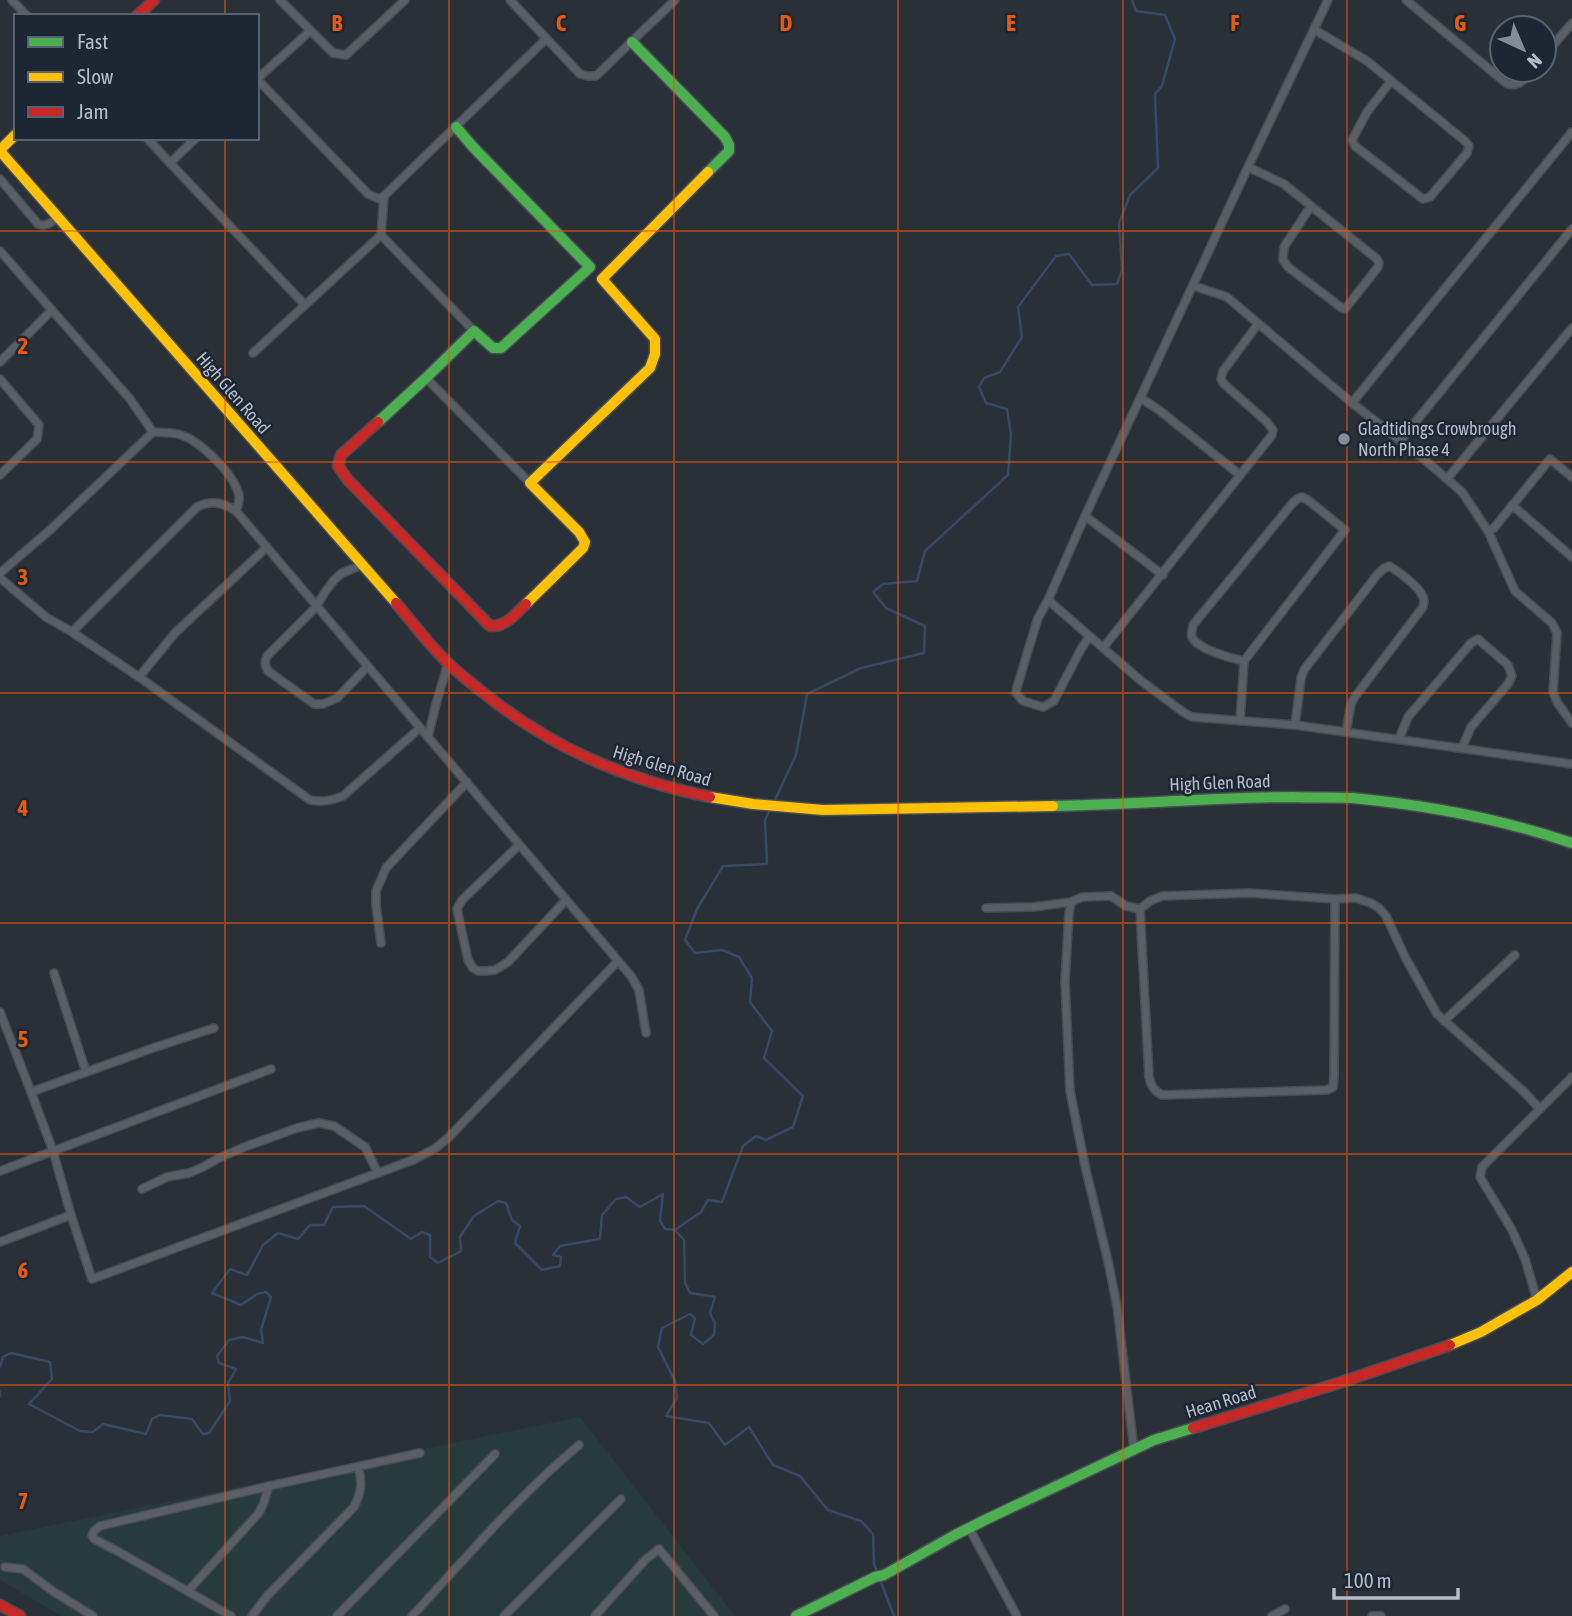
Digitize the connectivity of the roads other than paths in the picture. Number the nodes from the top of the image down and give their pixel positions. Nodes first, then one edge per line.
1 (12, 0) edge
2 (154, 0) edge
3 (280, 0) edge
4 (405, 0) edge
5 (510, 0) edge
6 (675, 0) edge
7 (1328, 0) edge
8 (1406, 0) edge
9 (25, 14) edge
10 (139, 14) edge
11 (1572, 23) edge
12 (1315, 30) junction
13 (310, 31) junction
14 (546, 39) junction
15 (1558, 40) edge
16 (632, 42) junction
17 (1488, 68) edge
18 (259, 77) edge
19 (259, 81) edge
20 (1391, 81) junction
21 (456, 127) junction
22 (1572, 132) edge
23 (14, 136) edge
24 (148, 140) edge
25 (194, 140) edge
26 (0, 150) edge
27 (170, 163) junction
28 (1248, 167) junction
29 (0, 179) edge
30 (384, 196) junction
31 (1311, 206) junction
32 (58, 217) junction
33 (1572, 229) edge
34 (381, 234) junction
35 (0, 251) edge
36 (590, 267) junction
37 (602, 279) junction
38 (1194, 286) junction
39 (304, 304) junction
40 (51, 310) junction
41 (1258, 324) junction
42 (1572, 328) edge
43 (474, 331) junction
44 (253, 353) dead end
45 (0, 362) edge
46 (426, 378) junction
47 (0, 379) edge
48 (1141, 398) junction
49 (1352, 403) junction
50 (153, 432) junction
51 (1400, 441) junction
52 (0, 475) edge
53 (1240, 475) junction
54 (1572, 477) edge
55 (1447, 479) junction
56 (530, 483) junction
57 (1512, 505) junction
58 (236, 511) junction
59 (1086, 516) junction
60 (1488, 531) junction
61 (267, 547) junction
62 (1572, 557) edge
63 (362, 565) junction
64 (1163, 575) junction
65 (0, 576) edge
66 (1048, 600) junction
67 (316, 607) junction
68 (72, 632) junction
69 (1089, 636) junction
70 (1103, 648) junction
71 (1244, 661) junction
72 (448, 663) junction
73 (368, 666) junction
74 (139, 677) junction
75 (1240, 720) junction
76 (1572, 723) edge
77 (1295, 725) junction
78 (420, 727) junction
79 (1346, 732) junction
80 (428, 737) junction
81 (1399, 739) junction
82 (1462, 748) junction
83 (1572, 764) edge
84 (467, 782) junction
85 (1572, 843) edge
86 (519, 845) junction
87 (1335, 899) junction
88 (566, 900) junction
89 (1071, 902) junction
90 (986, 908) dead end
91 (1140, 909) junction
92 (381, 943) dead end
93 (1515, 955) dead end
94 (618, 961) junction
95 (54, 973) dead end
96 (0, 1012) edge
97 (1444, 1021) junction
98 (214, 1028) dead end
99 (646, 1033) dead end
100 (271, 1069) dead end
101 (86, 1072) junction
102 (1572, 1077) edge
103 (31, 1093) junction
104 (1539, 1109) junction
105 (52, 1151) junction
106 (0, 1171) edge
107 (378, 1173) junction
108 (142, 1188) dead end
109 (71, 1215) junction
110 (0, 1242) edge
111 (1572, 1272) edge
112 (1537, 1300) junction
113 (579, 1444) dead end
114 (1134, 1450) junction
115 (421, 1453) dead end
116 (495, 1454) dead end
117 (358, 1468) junction
118 (269, 1486) junction
119 (621, 1499) dead end
120 (969, 1528) junction
121 (5, 1567) dead end
122 (188, 1591) junction
123 (0, 1605) edge
124 (1285, 1609) dead end
125 (20, 1616) edge
126 (93, 1616) edge
127 (231, 1616) edge
128 (252, 1616) edge
129 (337, 1616) edge
130 (412, 1616) edge
131 (504, 1616) edge
132 (595, 1616) edge
133 (714, 1616) edge
134 (796, 1616) edge
135 (1017, 1616) edge
136 (1272, 1616) edge
137 (1372, 1616) edge
138 (1381, 1616) edge

1 - 9 street
2 - 10 street
3 - 13 street
4 - 13 street
5 - 14 street
6 - 16 street
7 - 12 street
8 - 17 street
11 - 15 street
12 - 20 street
12 - 28 street
13 - 18 street
14 - 16 street
14 - 21 street
16 - 37 street
19 - 30 street
20 - 20 street
21 - 30 street
21 - 36 street
22 - 49 street
23 - 26 street
24 - 27 street
25 - 27 street
26 - 32 street, High Glen Road
27 - 39 street
28 - 31 street
28 - 38 street
29 - 32 street
30 - 34 street
31 - 31 street
32 - 63 street, High Glen Road
33 - 51 street
34 - 39 street
34 - 43 street
35 - 40 street
36 - 37 street
36 - 43 street
37 - 56 street
38 - 41 street
38 - 48 street
39 - 44 street
40 - 45 street
40 - 50 street
41 - 49 street
41 - 53 street
42 - 55 street
43 - 46 street
46 - 56 street
46 - 56 street
47 - 52 street
48 - 53 street
48 - 59 street
49 - 51 street
50 - 58 street
50 - 65 street
51 - 55 street
53 - 64 street
54 - 57 street
55 - 60 street
57 - 60 street
57 - 62 street
58 - 61 street
58 - 68 street
59 - 64 street
59 - 66 street
60 - 76 street
61 - 67 street
61 - 74 street
63 - 67 street
63 - 72 street, High Glen Road
64 - 70 street
65 - 68 street
66 - 69 street
66 - 69 street
67 - 73 street
67 - 73 street
68 - 74 street
69 - 70 street
70 - 75 street
71 - 71 street
71 - 75 street
72 - 80 street
72 - 85 street, High Glen Road
73 - 78 street
74 - 78 street
75 - 77 street
77 - 79 street
77 - 79 street
78 - 80 street
79 - 81 street
80 - 84 street
81 - 82 street
81 - 82 street
82 - 83 street
84 - 86 street
84 - 92 street
86 - 88 street
86 - 88 street
87 - 91 street
87 - 91 street
87 - 97 street
88 - 94 street
89 - 90 street
89 - 91 street
89 - 114 street
93 - 97 street
94 - 99 street
94 - 107 street
95 - 101 street
96 - 103 street
97 - 104 street
98 - 101 street
100 - 105 street
101 - 103 street
102 - 104 street
103 - 105 street
104 - 112 street
105 - 106 street
105 - 109 street
107 - 108 street
107 - 109 street
109 - 110 street
111 - 112 street, Hean Road
112 - 114 street, Hean Road
113 - 130 street
114 - 120 street, Hean Road
115 - 117 street
116 - 129 street
117 - 118 street
117 - 128 street
118 - 122 street
118 - 122 street
119 - 131 street
120 - 134 street, Hean Road
120 - 135 street
121 - 126 street
122 - 127 street
123 - 125 street
124 - 136 street
132 - 133 street
137 - 138 street

